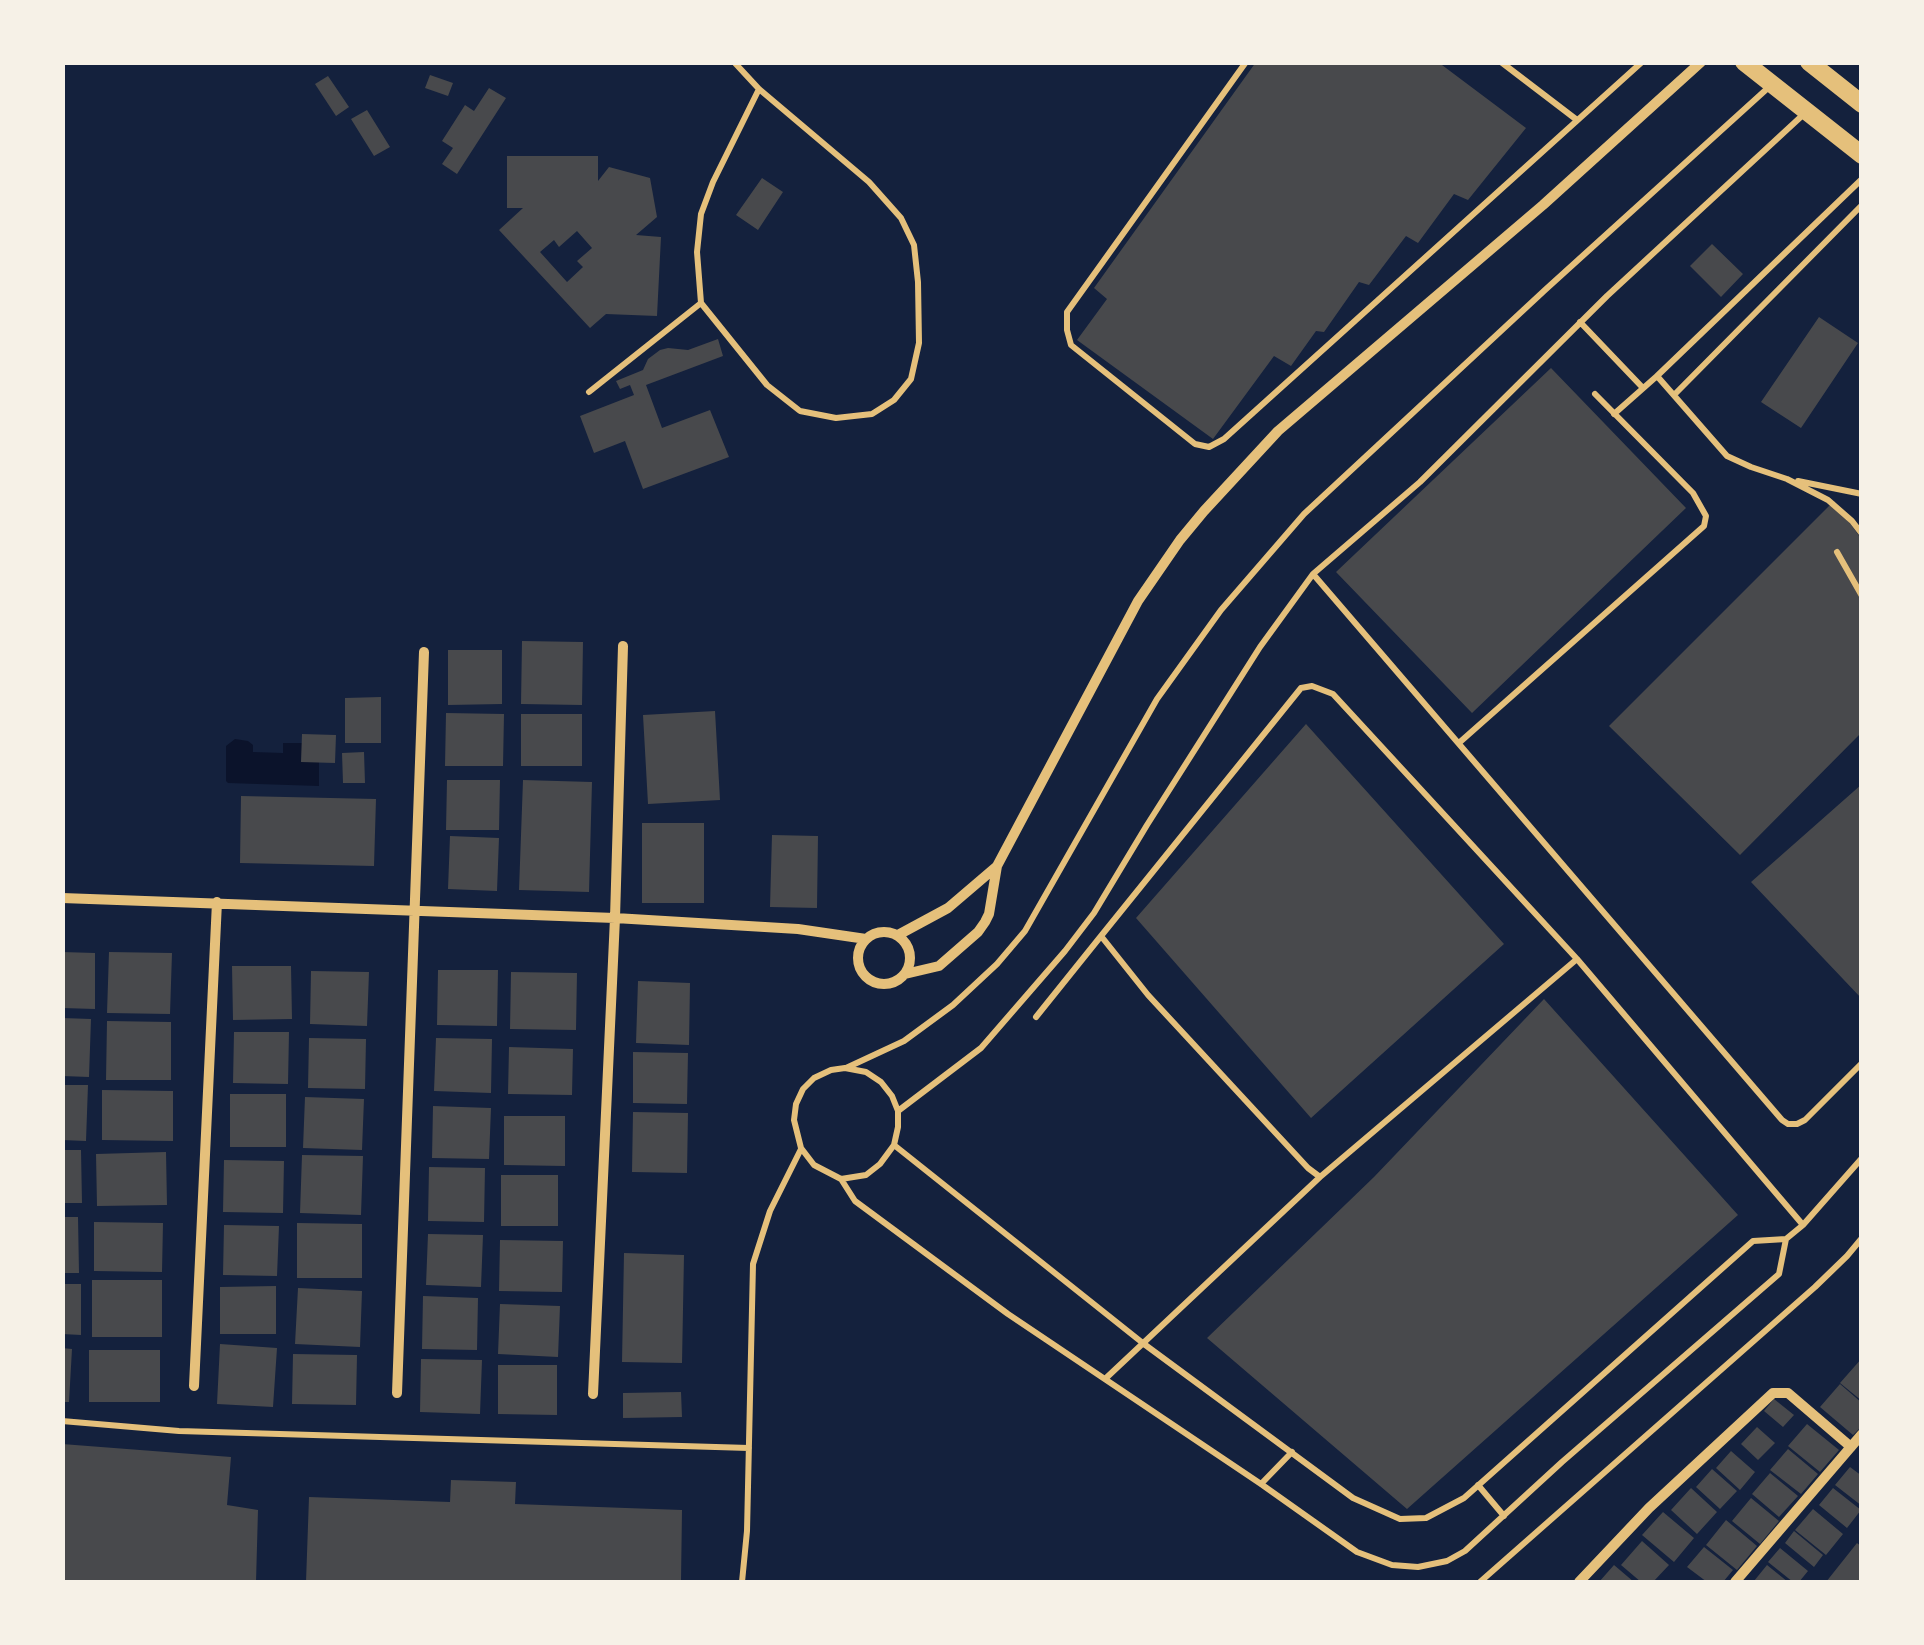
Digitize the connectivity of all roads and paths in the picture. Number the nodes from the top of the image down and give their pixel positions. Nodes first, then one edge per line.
1 (734, 62) edge
2 (1246, 62) edge
3 (1501, 62) edge
4 (1642, 62) edge
5 (1701, 62) edge
6 (1744, 62) edge
7 (1808, 62) edge
8 (1772, 84) junction
9 (759, 89) junction
10 (1862, 104) edge
11 (1807, 112) junction
12 (1577, 120) junction
13 (1862, 155) edge
14 (1862, 178) edge
15 (1862, 205) edge
16 (701, 303) junction
17 (1580, 322) junction
18 (1656, 376) junction
19 (1643, 388) junction
20 (590, 392) dead end
21 (1595, 394) dead end
22 (1674, 395) junction
23 (1614, 414) junction
24 (1787, 479) junction
25 (1862, 494) edge
26 (1862, 534) edge
27 (1837, 552) dead end
28 (1314, 574) junction
29 (1862, 596) edge
30 (623, 646) dead end
31 (424, 652) dead end
32 (1460, 742) junction
33 (997, 866) junction
34 (62, 898) edge
35 (216, 902) junction
36 (414, 910) junction
37 (615, 918) junction
38 (898, 935) junction
39 (1101, 936) junction
40 (866, 939) junction
41 (1577, 959) junction
42 (905, 974) junction
43 (1036, 1017) dead end
44 (1862, 1063) edge
45 (845, 1068) junction
46 (898, 1110) junction
47 (894, 1145) junction
48 (802, 1148) junction
49 (1862, 1158) edge
50 (1320, 1178) junction
51 (841, 1179) junction
52 (1803, 1224) junction
53 (1862, 1238) edge
54 (1786, 1239) junction
55 (1144, 1344) junction
56 (1105, 1378) junction
57 (194, 1386) dead end
58 (397, 1393) dead end
59 (593, 1394) dead end
60 (62, 1422) edge
61 (1862, 1434) edge
62 (1850, 1447) junction
63 (749, 1448) junction
64 (1292, 1452) junction
65 (1261, 1484) junction
66 (1478, 1485) junction
67 (1504, 1516) junction
68 (742, 1582) edge
69 (1480, 1582) edge
70 (1579, 1582) edge
71 (1735, 1582) edge

1 - 9 lane
2 - 12 lane
3 - 12 lane
4 - 12 lane
5 - 33 street
6 - 8 main road
7 - 10 main road
8 - 11 main road
8 - 45 lane
9 - 16 lane
9 - 16 lane
11 - 13 main road
11 - 17 lane
14 - 18 lane
15 - 22 lane
16 - 20 lane
17 - 19 lane
17 - 28 lane
18 - 19 lane
18 - 22 lane
19 - 23 lane
21 - 23 lane
22 - 24 lane
23 - 32 lane
24 - 25 lane
24 - 26 lane
27 - 29 lane
28 - 32 lane
28 - 46 lane
30 - 37 street
31 - 36 street
32 - 44 lane
33 - 38 street
33 - 42 street
34 - 35 street
35 - 36 street
35 - 57 street
36 - 37 street
36 - 58 street
37 - 40 street
37 - 59 street
38 - 40 street
38 - 42 street
39 - 41 lane
39 - 43 lane
39 - 50 lane
40 - 42 street
41 - 50 lane
41 - 52 lane
45 - 46 lane
45 - 48 lane
46 - 47 lane
47 - 51 lane
47 - 55 lane
48 - 51 lane
48 - 63 lane
49 - 52 lane
50 - 55 lane
51 - 56 lane
52 - 54 lane
53 - 69 lane
54 - 66 lane
54 - 67 lane
55 - 56 lane
55 - 64 lane
56 - 65 lane
60 - 63 lane
61 - 62 street
62 - 70 street
62 - 71 street
63 - 68 lane
64 - 65 lane
64 - 66 lane
65 - 67 lane
66 - 67 lane

